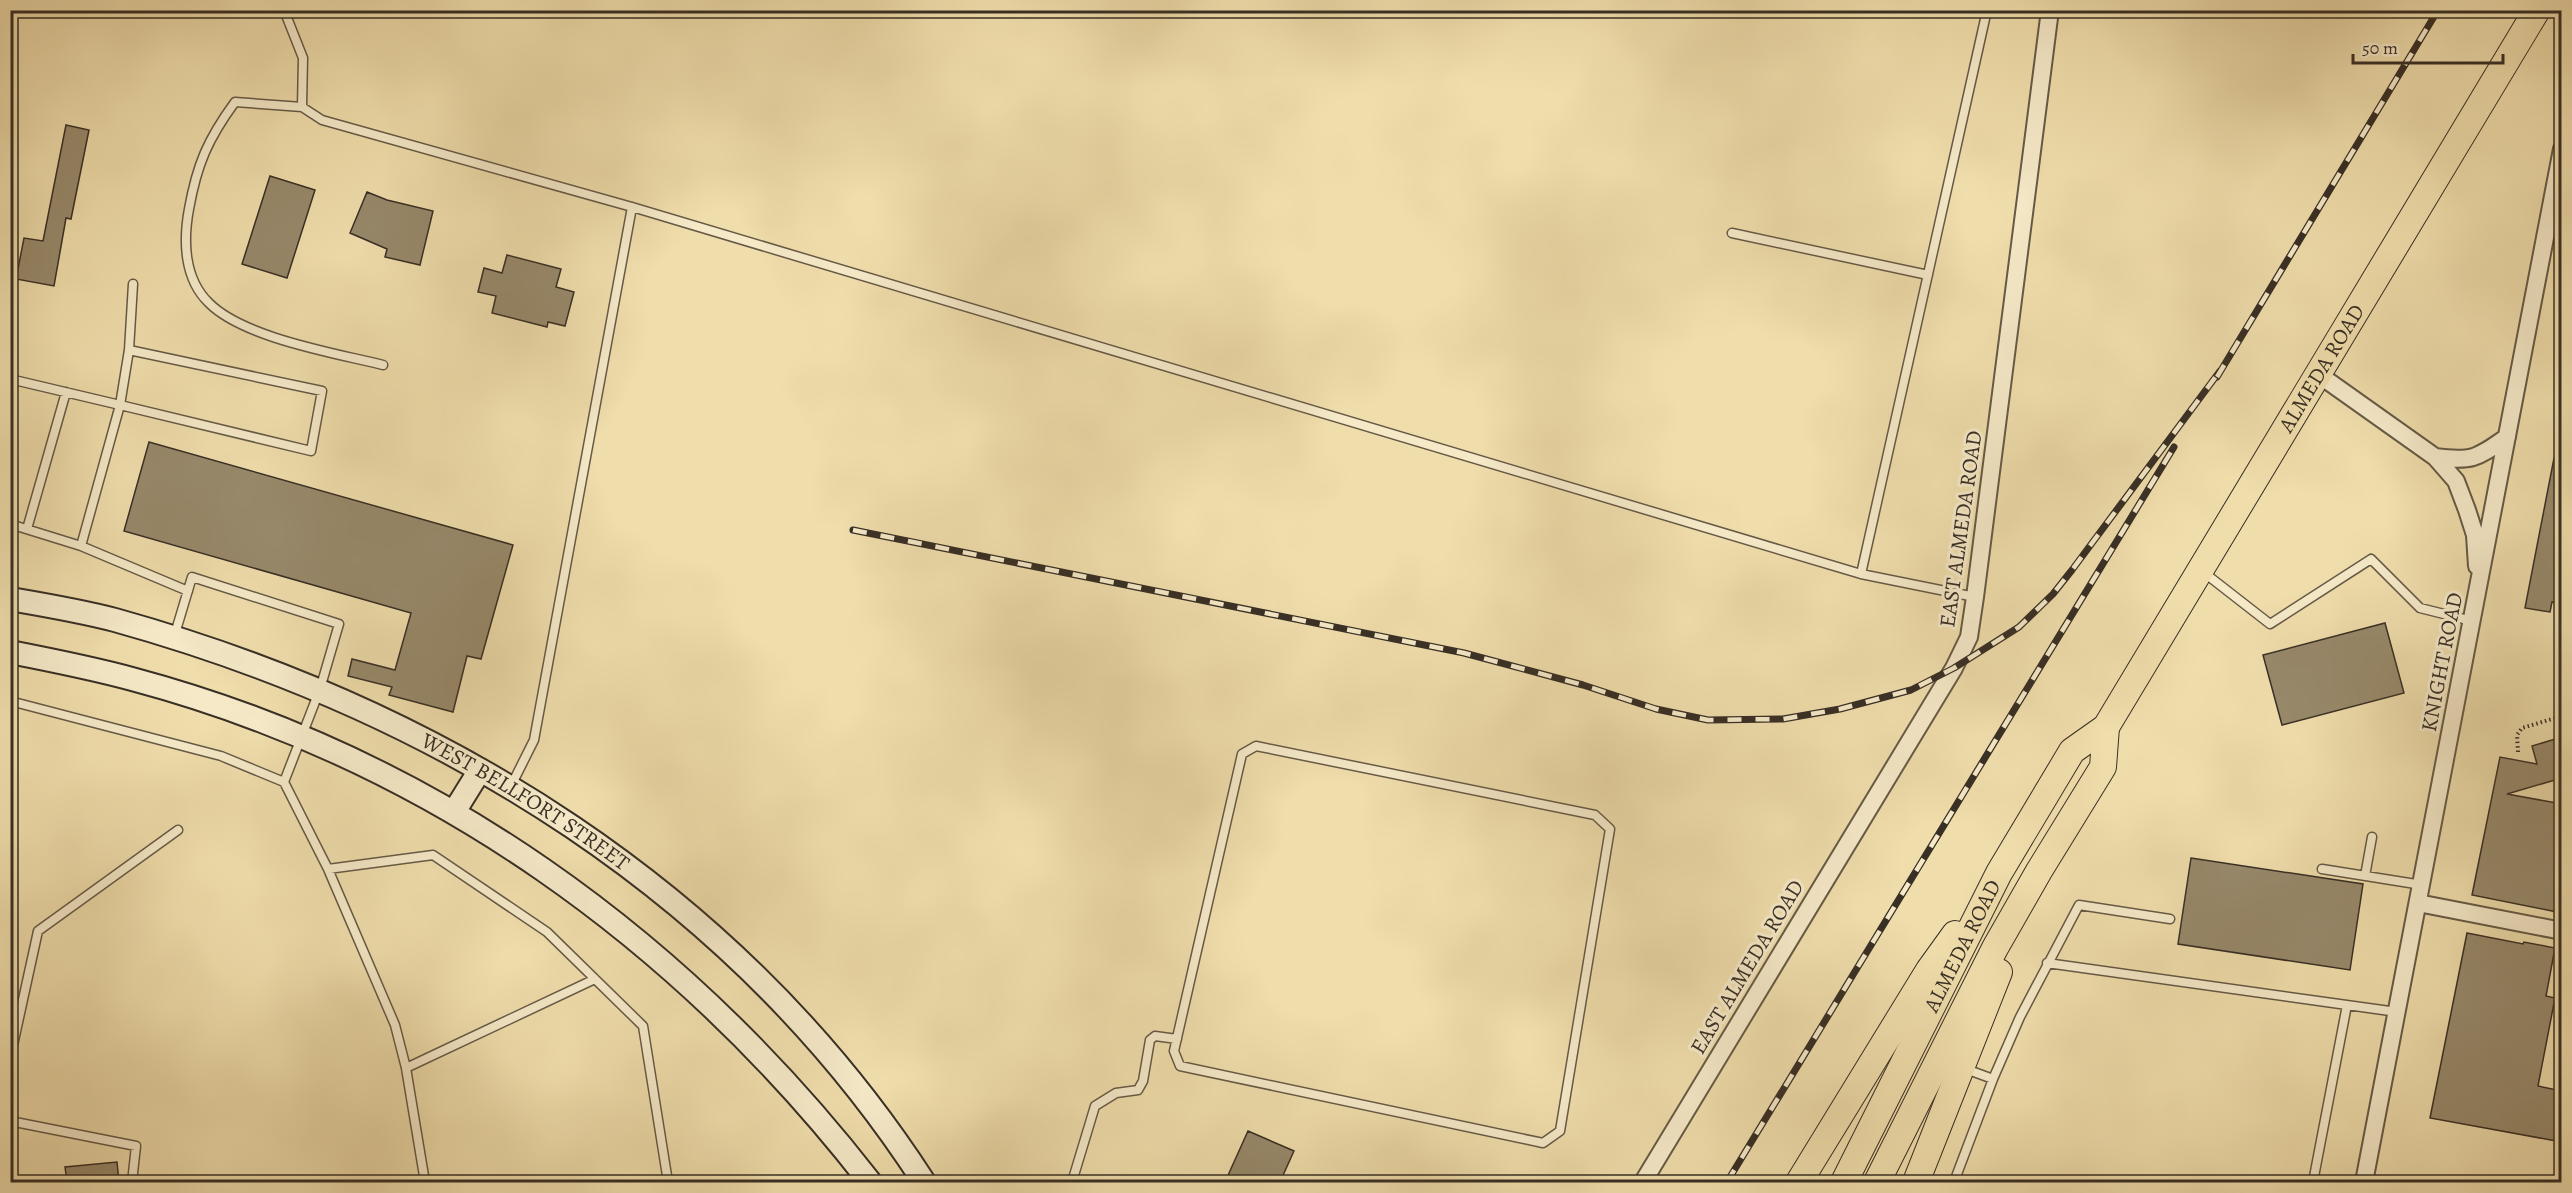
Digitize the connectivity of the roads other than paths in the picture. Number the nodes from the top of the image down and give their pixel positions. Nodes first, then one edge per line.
1 (284, 10) edge
2 (1987, 10) edge
3 (2050, 10) edge
4 (2537, 10) edge
5 (302, 107) junction
6 (2562, 149) edge
7 (632, 207) junction
8 (1732, 233) dead end
9 (1928, 274) junction
10 (133, 285) dead end
11 (129, 350) junction
12 (383, 365) dead end
13 (2318, 374) junction
14 (10, 379) edge
15 (66, 392) junction
16 (120, 405) junction
17 (2507, 436) junction
18 (2435, 457) junction
19 (10, 524) edge
20 (27, 529) junction
21 (81, 546) junction
22 (2200, 570) junction
23 (1861, 574) junction
24 (2479, 587) junction
25 (188, 591) junction
26 (1975, 597) junction
27 (10, 599) edge
28 (2473, 621) junction
29 (174, 638) junction
30 (10, 652) edge
31 (320, 689) junction
32 (10, 701) edge
33 (2106, 727) junction
34 (302, 738) junction
35 (480, 770) junction
36 (284, 782) junction
37 (511, 787) junction
38 (454, 812) junction
39 (178, 830) dead end
40 (2372, 837) dead end
41 (328, 869) junction
42 (2322, 869) dead end
43 (2038, 871) junction
44 (1999, 873) junction
45 (2365, 876) junction
46 (2422, 885) junction
47 (2418, 903) junction
48 (2170, 919) dead end
49 (2562, 931) edge
50 (2047, 963) junction
51 (595, 978) junction
52 (2347, 1005) junction
53 (2397, 1012) junction
54 (1177, 1039) junction
55 (10, 1059) edge
56 (1962, 1067) junction
57 (406, 1068) junction
58 (1994, 1079) junction
59 (10, 1120) edge
60 (132, 1182) edge
61 (426, 1182) edge
62 (668, 1182) edge
63 (870, 1182) edge
64 (924, 1182) edge
65 (1072, 1182) edge
66 (1643, 1182) edge
67 (1799, 1182) edge
68 (1844, 1182) edge
69 (1877, 1182) edge
70 (1916, 1182) edge
71 (1954, 1182) edge
72 (2313, 1182) edge
73 (2364, 1182) edge

1 - 5 lane
2 - 9 lane
3 - 26 street, EAST ALMEDA ROAD
4 - 13 main road, ALMEDA ROAD
5 - 7 lane
5 - 12 lane
6 - 17 street, KNIGHT ROAD
7 - 23 lane
7 - 37 lane
8 - 9 lane
9 - 23 lane
10 - 11 lane
11 - 16 lane
11 - 16 lane
13 - 18 street
13 - 22 main road, ALMEDA ROAD
14 - 15 lane
15 - 16 lane
15 - 20 lane
16 - 21 lane
17 - 18 street
17 - 24 street, KNIGHT ROAD
18 - 24 street
19 - 20 lane
20 - 21 lane
21 - 25 lane
22 - 28 lane
22 - 33 main road, ALMEDA ROAD
23 - 26 lane
24 - 28 street, KNIGHT ROAD
25 - 29 lane
25 - 31 lane
26 - 66 street, EAST ALMEDA ROAD
27 - 29 main road, WEST BELLFORT STREET
28 - 46 street, KNIGHT ROAD
29 - 31 main road, WEST BELLFORT STREET
30 - 34 main road, WEST BELLFORT STREET
31 - 34 lane
31 - 35 main road, WEST BELLFORT STREET
32 - 36 lane
33 - 43 main road, ALMEDA ROAD
33 - 44 main road, ALMEDA ROAD
34 - 36 lane
34 - 38 main road, WEST BELLFORT STREET
35 - 37 main road, WEST BELLFORT STREET
35 - 38 main road
36 - 41 lane
37 - 64 main road, WEST BELLFORT STREET
38 - 63 main road, WEST BELLFORT STREET
39 - 55 lane
40 - 45 lane
41 - 51 lane
41 - 57 lane
42 - 45 lane
43 - 56 main road
43 - 69 main road, ALMEDA ROAD
44 - 67 main road
44 - 68 main road, ALMEDA ROAD
45 - 46 lane
46 - 47 street, KNIGHT ROAD
47 - 49 street
47 - 53 street, KNIGHT ROAD
48 - 50 lane
50 - 52 lane
50 - 58 lane
51 - 57 lane
51 - 62 lane
52 - 53 lane
52 - 72 lane
53 - 73 street, KNIGHT ROAD
54 - 54 lane
54 - 65 lane
56 - 58 lane
56 - 70 main road
57 - 61 lane
58 - 71 lane
59 - 60 lane

